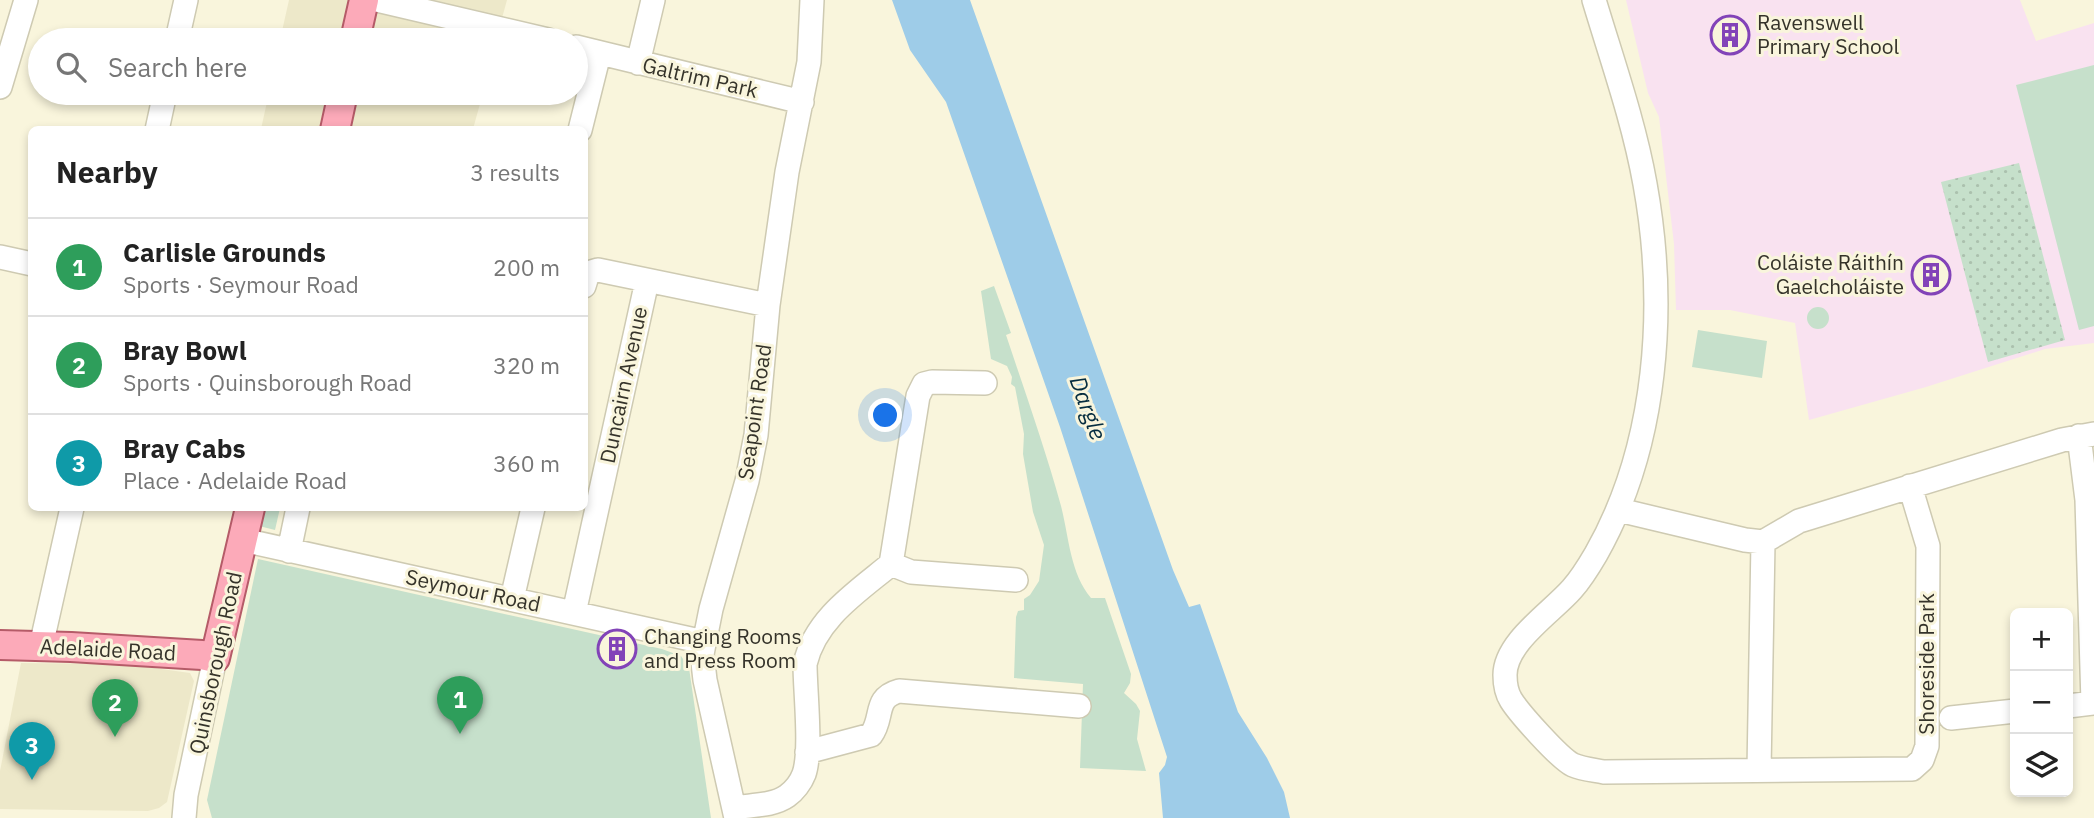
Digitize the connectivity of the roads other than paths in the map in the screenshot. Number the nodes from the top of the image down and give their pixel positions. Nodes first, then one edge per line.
1 (26, 0) edge
2 (186, 0) edge
3 (364, 0) edge
4 (377, 0) edge
5 (653, 0) edge
6 (812, 0) edge
7 (1594, 0) edge
8 (180, 28) edge
9 (358, 28) edge
10 (497, 28) edge
11 (588, 51) edge
12 (599, 54) junction
13 (638, 63) junction
14 (0, 87) edge
15 (588, 98) edge
16 (802, 102) junction
17 (162, 105) edge
18 (340, 105) edge
19 (586, 105) edge
20 (158, 126) edge
21 (336, 126) edge
22 (581, 126) edge
23 (0, 257) edge
24 (28, 263) edge
25 (591, 278) edge
26 (647, 281) junction
27 (768, 305) junction
28 (985, 383) dead end
29 (2086, 435) edge
30 (1910, 486) junction
31 (1619, 510) junction
32 (71, 511) edge
33 (249, 511) edge
34 (297, 511) edge
35 (532, 511) edge
36 (243, 540) junction
37 (1763, 542) junction
38 (289, 551) junction
39 (891, 564) junction
40 (1016, 579) dead end
41 (512, 599) junction
42 (574, 613) junction
43 (704, 642) junction
44 (0, 645) edge
45 (41, 646) junction
46 (215, 658) junction
47 (2094, 703) edge
48 (2073, 705) edge
49 (1079, 706) dead end
50 (2010, 712) edge
51 (1951, 718) dead end
52 (807, 752) junction
53 (1759, 771) junction
54 (735, 813) edge
55 (184, 818) edge

1 - 14 street
2 - 8 street
3 - 9 main road
4 - 10 street
5 - 13 street
6 - 16 street, Seapoint Road
7 - 31 street
11 - 12 street, Galtrim Park
12 - 13 street, Galtrim Park
12 - 15 street
13 - 16 street, Galtrim Park
16 - 27 street, Seapoint Road
17 - 20 street
18 - 21 main road
19 - 22 street
23 - 24 street
25 - 26 street
26 - 27 street
26 - 42 street, Duncairn Avenue
27 - 43 street, Seapoint Road
28 - 39 street
29 - 30 street
29 - 47 street
30 - 37 street
30 - 53 street, Shoreside Park
31 - 37 street
31 - 53 street, Shoreside Park
32 - 45 street
33 - 36 main road, Quinsborough Road
34 - 38 street
35 - 41 street
36 - 38 street, Seymour Road
36 - 46 main road, Quinsborough Road
37 - 53 street
38 - 41 street, Seymour Road
39 - 40 street
39 - 52 street
41 - 42 street, Seymour Road
42 - 43 street, Seymour Road
43 - 54 street, Seapoint Road
44 - 45 main road, Adelaide Road
45 - 46 main road, Adelaide Road
46 - 55 street, Quinsborough Road
47 - 48 street
49 - 52 street
50 - 51 street, Shoreside Park
52 - 54 street

